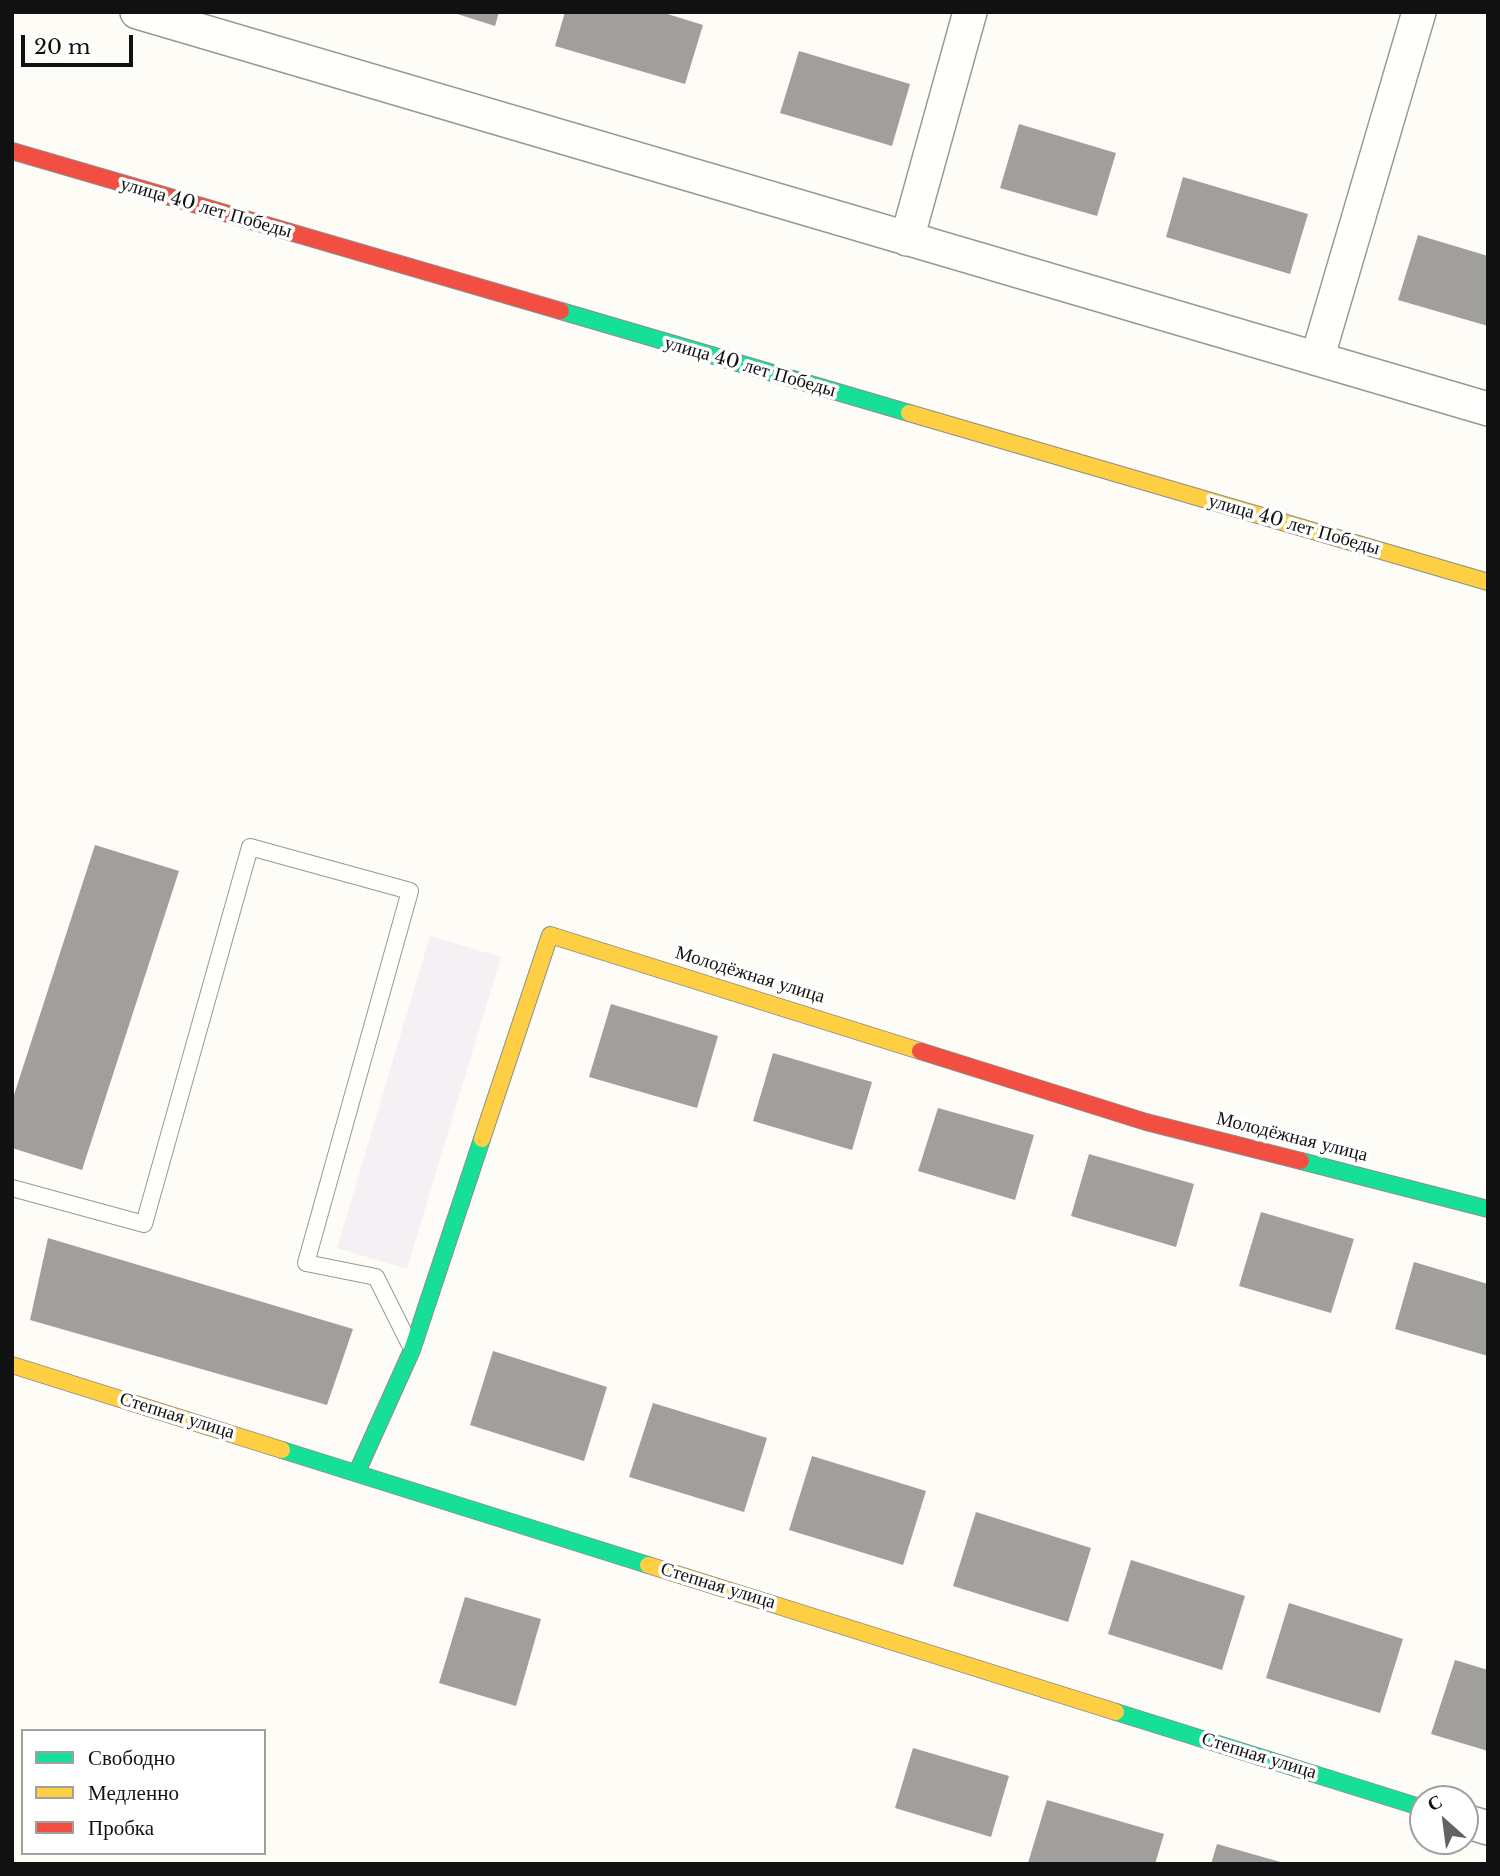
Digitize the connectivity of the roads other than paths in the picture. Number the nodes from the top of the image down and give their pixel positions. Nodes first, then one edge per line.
1 (137, 12) edge
2 (970, 12) edge
3 (1419, 12) edge
4 (12, 151) edge
5 (907, 239) junction
6 (1317, 359) junction
7 (1488, 410) edge
8 (1488, 582) edge
9 (12, 1188) edge
10 (1488, 1209) edge
11 (412, 1350) junction
12 (12, 1365) edge
13 (357, 1472) junction
14 (1409, 1804) edge

1 - 5 street
2 - 5 street
3 - 6 street
4 - 8 street, улица 40 лет Победы
5 - 6 street
6 - 7 street
9 - 11 lane
10 - 11 street, Молодёжная улица
11 - 13 street, Молодёжная улица
12 - 13 street, Степная улица
13 - 14 street, Степная улица

